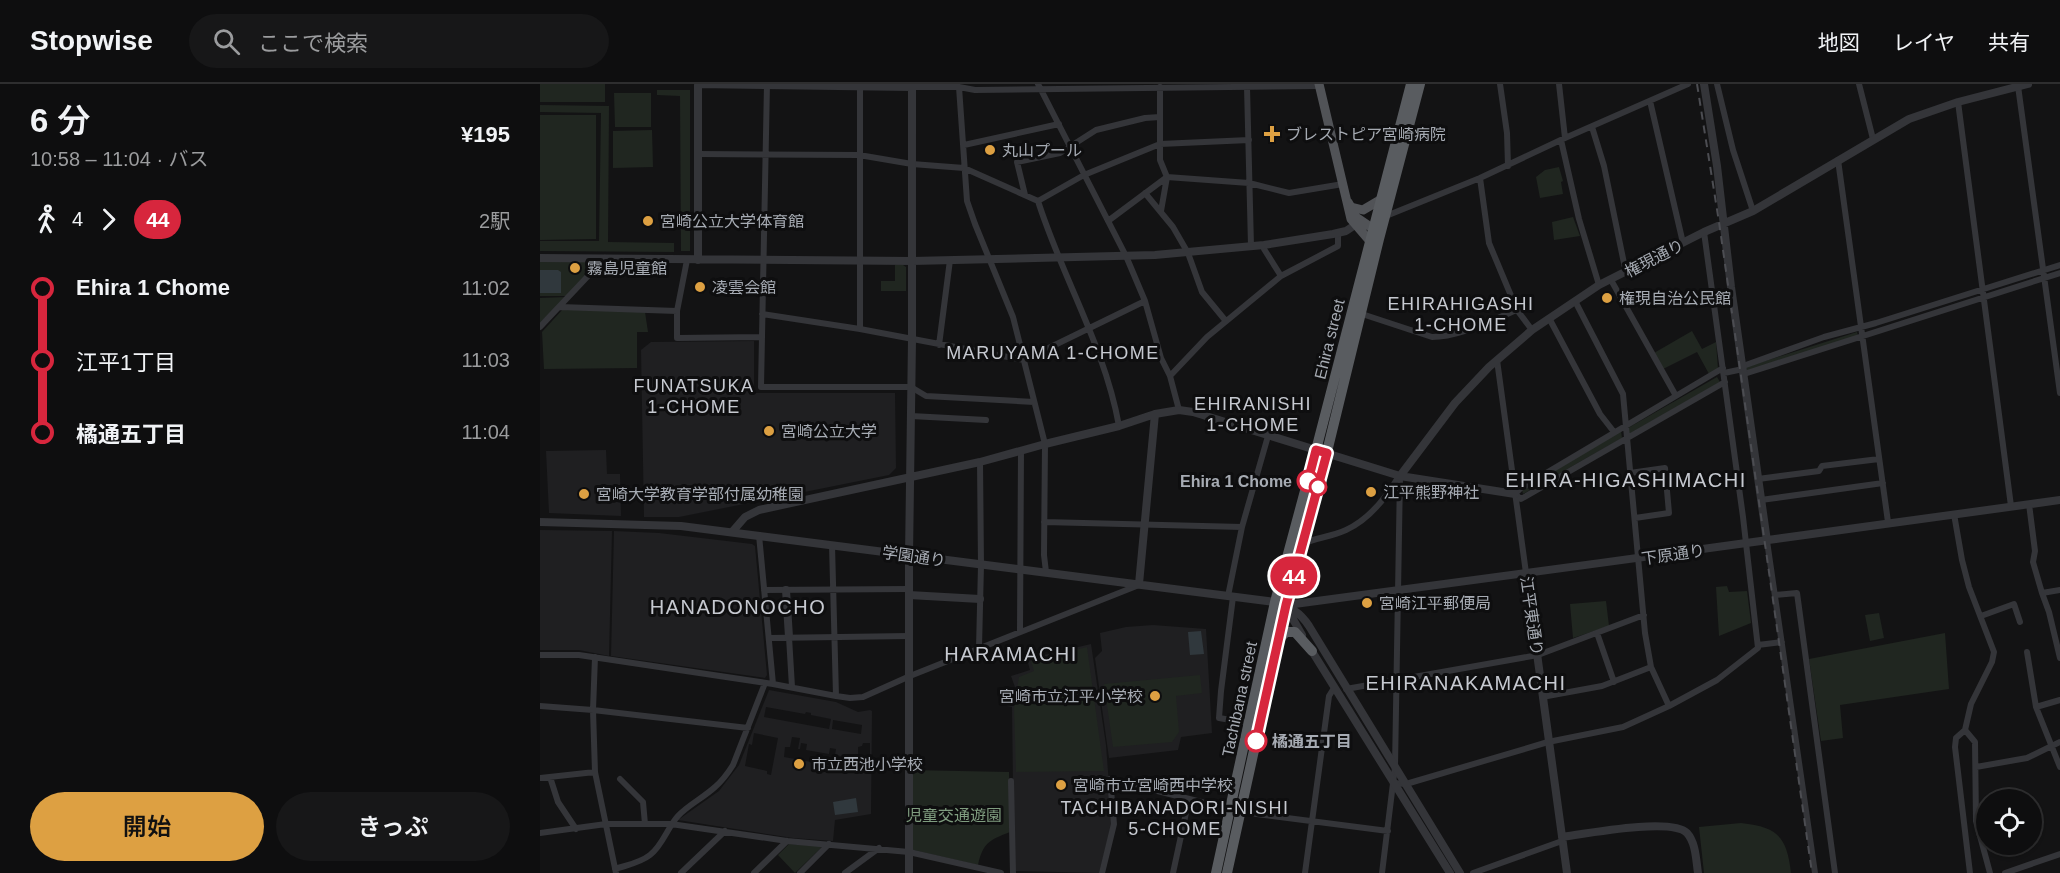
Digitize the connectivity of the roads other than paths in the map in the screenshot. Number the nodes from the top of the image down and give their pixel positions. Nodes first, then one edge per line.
1 (698, 84) edge
2 (766, 84) edge
3 (1411, 84) edge
4 (1420, 84) edge
5 (1500, 84) edge
6 (1559, 84) edge
7 (1688, 84) edge
8 (1704, 84) edge
9 (1717, 84) edge
10 (1860, 84) edge
11 (1990, 84) edge
12 (2028, 84) edge
13 (860, 85) edge
14 (1168, 85) edge
15 (1246, 85) edge
16 (1319, 85) edge
17 (912, 86) edge
18 (1039, 86) edge
19 (1094, 86) edge
20 (2018, 86) junction
21 (959, 87) junction
22 (1160, 87) junction
23 (1992, 94) junction
24 (1650, 101) junction
25 (1958, 102) junction
26 (1160, 117) junction
27 (1059, 123) junction
28 (1592, 127) junction
29 (1563, 139) junction
30 (1873, 139) junction
31 (1249, 140) junction
32 (1160, 144) junction
33 (964, 145) junction
34 (1070, 147) junction
35 (765, 153) junction
36 (698, 154) junction
37 (859, 155) junction
38 (1838, 160) junction
39 (912, 164) junction
40 (1508, 166) junction
41 (964, 168) junction
42 (1084, 175) junction
43 (1167, 177) junction
44 (1480, 178) junction
45 (1249, 183) junction
46 (1343, 184) junction
47 (1145, 193) junction
48 (1025, 195) junction
49 (1347, 200) junction
50 (1380, 200) junction
51 (1038, 201) junction
52 (1161, 211) junction
53 (1753, 211) junction
54 (1350, 213) junction
55 (1385, 216) junction
56 (1108, 221) junction
57 (1724, 224) junction
58 (1355, 225) junction
59 (1372, 228) junction
60 (1338, 232) junction
61 (1704, 232) junction
62 (1374, 240) junction
63 (1683, 243) junction
64 (1264, 245) junction
65 (1251, 246) junction
66 (1188, 253) junction
67 (1059, 256) junction
68 (1126, 256) junction
69 (540, 258) edge
70 (605, 258) junction
71 (990, 259) junction
72 (687, 260) junction
73 (698, 260) junction
74 (762, 260) junction
75 (950, 260) junction
76 (859, 261) junction
77 (912, 261) junction
78 (2060, 265) edge
79 (1626, 273) junction
80 (2060, 273) edge
81 (2043, 274) junction
82 (1281, 276) junction
83 (1611, 280) junction
84 (1599, 285) junction
85 (1983, 289) junction
86 (1984, 297) junction
87 (1145, 301) junction
88 (1575, 301) junction
89 (560, 307) junction
90 (677, 310) junction
91 (1517, 310) junction
92 (762, 314) junction
93 (1362, 314) junction
94 (1549, 318) junction
95 (1225, 320) junction
96 (1861, 326) junction
97 (540, 327) edge
98 (860, 329) junction
99 (1089, 330) junction
100 (1532, 330) junction
101 (1863, 336) junction
102 (762, 337) junction
103 (912, 340) junction
104 (939, 345) junction
105 (1024, 360) junction
106 (1497, 360) junction
107 (1743, 370) junction
108 (1724, 371) junction
109 (1170, 376) junction
110 (1725, 382) junction
111 (911, 387) junction
112 (2060, 393) edge
113 (1676, 396) junction
114 (1035, 402) junction
115 (1179, 410) junction
116 (1155, 414) junction
117 (911, 416) junction
118 (986, 420) dead end
119 (1119, 426) junction
120 (1624, 426) junction
121 (1614, 432) junction
122 (1268, 436) junction
123 (1626, 439) junction
124 (1045, 444) junction
125 (1021, 450) junction
126 (1322, 452) junction
127 (1879, 459) junction
128 (980, 462) junction
129 (1630, 473) junction
130 (1400, 476) junction
131 (910, 478) junction
132 (1758, 479) junction
133 (1882, 483) junction
134 (1515, 494) junction
135 (1761, 500) junction
136 (2060, 500) edge
137 (2029, 504) junction
138 (2011, 506) junction
139 (1954, 514) junction
140 (1635, 518) junction
141 (540, 522) edge
142 (1044, 522) junction
143 (1888, 522) junction
144 (1143, 525) junction
145 (1242, 527) junction
146 (732, 532) junction
147 (759, 535) junction
148 (1767, 541) junction
149 (1304, 543) junction
150 (1746, 544) junction
151 (832, 545) junction
152 (909, 556) junction
153 (1639, 559) junction
154 (981, 565) junction
155 (1019, 569) junction
156 (1046, 572) junction
157 (1526, 573) junction
158 (1139, 584) junction
159 (1399, 589) junction
160 (786, 590) junction
161 (833, 590) junction
162 (2060, 590) edge
163 (764, 591) junction
164 (909, 592) junction
165 (2042, 593) junction
166 (1775, 595) junction
167 (1230, 596) junction
168 (980, 599) junction
169 (1280, 603) junction
170 (1644, 615) junction
171 (1981, 616) junction
172 (2020, 622) dead end
173 (1020, 632) junction
174 (1597, 633) junction
175 (835, 636) junction
176 (909, 636) junction
177 (789, 637) junction
178 (769, 638) junction
179 (1278, 639) junction
180 (1782, 642) junction
181 (1758, 645) junction
182 (980, 648) junction
183 (1312, 651) junction
184 (2027, 652) dead end
185 (540, 655) edge
186 (1538, 655) junction
187 (595, 657) junction
188 (2060, 658) edge
189 (1651, 667) junction
190 (910, 676) junction
191 (1398, 680) junction
192 (1614, 682) junction
193 (765, 683) junction
194 (773, 684) junction
195 (792, 687) junction
196 (1334, 688) junction
197 (1346, 689) junction
198 (836, 696) junction
199 (1542, 697) junction
200 (2060, 700) edge
201 (540, 706) edge
202 (1669, 706) junction
203 (2036, 707) junction
204 (593, 710) junction
205 (1249, 723) junction
206 (748, 728) junction
207 (1965, 730) junction
208 (1548, 742) junction
209 (2060, 742) edge
210 (2051, 745) junction
211 (1395, 767) junction
212 (1976, 767) junction
213 (2060, 767) edge
214 (595, 772) junction
215 (550, 777) junction
216 (540, 778) edge
217 (620, 779) dead end
218 (1011, 781) dead end
219 (1394, 783) junction
220 (1406, 784) junction
221 (1189, 799) junction
222 (1236, 811) junction
223 (1311, 821) junction
224 (606, 824) junction
225 (645, 824) junction
226 (670, 824) junction
227 (576, 829) junction
228 (725, 831) junction
229 (1388, 831) junction
230 (540, 832) edge
231 (1562, 839) junction
232 (787, 841) junction
233 (829, 844) junction
234 (879, 848) junction
235 (909, 852) junction
236 (2060, 854) edge
237 (615, 871) edge
238 (681, 873) edge
239 (754, 873) edge
240 (800, 873) edge
241 (845, 873) edge
242 (909, 873) edge
243 (1001, 873) edge
244 (1013, 873) edge
245 (1102, 873) edge
246 (1173, 873) edge
247 (1216, 873) edge
248 (1227, 873) edge
249 (1305, 873) edge
250 (1382, 873) edge
251 (1449, 873) edge
252 (1460, 873) edge
253 (1473, 873) edge
254 (1567, 873) edge
255 (1698, 873) edge
256 (1815, 873) edge
257 (1835, 873) edge
258 (1970, 873) edge
259 (1990, 873) edge
260 (2006, 873) edge

1 - 2 street
1 - 36 street
2 - 13 street
2 - 35 street
3 - 50 highway, Ehira street
4 - 55 highway
5 - 40 street
6 - 29 street
7 - 24 street
8 - 57 street
9 - 53 street
10 - 30 street
11 - 23 street
12 - 20 street, 権現通り
13 - 17 street
13 - 37 street
14 - 15 street
14 - 22 street
15 - 16 street
15 - 31 street
16 - 46 main road
17 - 21 street
17 - 39 street
18 - 19 street
18 - 21 street
18 - 27 street
19 - 22 street
20 - 23 street, 権現通り
20 - 81 street
21 - 33 street
22 - 26 street
23 - 25 street, 権現通り
24 - 28 street
24 - 63 street
25 - 30 street, 権現通り
25 - 85 street
26 - 32 street
26 - 34 street
27 - 33 street
27 - 34 street
28 - 29 street
28 - 79 street
29 - 40 street
29 - 84 street
30 - 38 street, 権現通り
31 - 32 street
31 - 45 street
32 - 42 street
32 - 43 street
33 - 41 street
34 - 42 street
34 - 48 street
35 - 36 street
35 - 37 street
35 - 74 street
36 - 73 street
37 - 39 street
37 - 76 street
38 - 53 street, 権現通り
38 - 96 street
39 - 41 street
39 - 77 street
40 - 44 street
41 - 48 street
41 - 71 street
42 - 51 street
42 - 56 street
43 - 45 street
43 - 47 street
43 - 52 street
44 - 55 street
44 - 91 street
45 - 46 street
45 - 65 street
46 - 49 main road
47 - 52 street
47 - 56 street
48 - 51 street
49 - 50 main road
49 - 54 main road
50 - 59 highway, Ehira street
51 - 67 street
52 - 66 street
53 - 57 street, 権現通り
54 - 58 main road
54 - 59 main road
55 - 62 highway
56 - 68 street
57 - 61 street, 権現通り
57 - 107 street
58 - 60 street
58 - 62 main road
59 - 62 highway, Ehira street
60 - 64 street
60 - 82 street
61 - 63 street, 権現通り
61 - 108 street
62 - 93 highway, Ehira street
62 - 126 highway, Ehira street
63 - 79 street, 権現通り
64 - 65 street
64 - 82 street
65 - 66 street
66 - 68 street
66 - 95 street
67 - 68 street
67 - 71 street
67 - 99 street
68 - 87 street
69 - 70 street
70 - 72 street
70 - 89 street
71 - 75 street
71 - 105 street
72 - 73 street
72 - 90 street
73 - 74 street
74 - 76 street
74 - 92 street
75 - 77 street
75 - 104 street
76 - 77 street
76 - 98 street
77 - 103 street
78 - 81 street
79 - 83 street, 権現通り
80 - 81 street
81 - 85 street
81 - 86 street
81 - 112 street
82 - 95 street
83 - 84 street, 権現通り
83 - 113 street
84 - 88 street, 権現通り
85 - 86 street
85 - 96 street
86 - 101 street
86 - 138 street
87 - 99 street
87 - 109 street
88 - 94 street, 権現通り
88 - 120 street
89 - 90 street
89 - 97 street
90 - 102 street
91 - 93 street
91 - 100 street
92 - 98 street
92 - 102 street
93 - 126 highway, Ehira street
94 - 100 street, 権現通り
94 - 121 street
95 - 109 street
96 - 101 street
96 - 107 street
98 - 103 street
99 - 105 street
99 - 119 street
100 - 106 street, 権現通り
101 - 107 street
101 - 127 street
102 - 111 street
103 - 104 street
103 - 111 street
104 - 105 street
105 - 114 street
106 - 130 street, 権現通り
106 - 134 street, 江平東通り
107 - 108 street
107 - 132 street
108 - 110 street
108 - 113 street
109 - 115 street
110 - 123 street
110 - 150 street
111 - 114 street
111 - 117 street
113 - 120 street
114 - 124 street
115 - 116 street
115 - 122 street
116 - 119 street
116 - 144 street
117 - 118 street
117 - 131 street
119 - 124 street
120 - 121 street
120 - 123 street
121 - 134 street
122 - 126 street
122 - 145 street
123 - 129 street
123 - 134 street
124 - 125 street
124 - 142 street
125 - 128 street
125 - 155 street
126 - 130 street
126 - 149 highway, Ehira street
126 - 169 highway, Ehira street
127 - 132 street
127 - 133 street
128 - 131 street
128 - 154 street
129 - 140 street
129 - 140 street
130 - 134 street
130 - 149 street
130 - 159 street
131 - 146 street
131 - 152 street
132 - 135 street
133 - 135 street
133 - 143 street
134 - 157 street, 江平東通り
135 - 148 street
136 - 137 street, 下原通り
137 - 138 street, 下原通り
137 - 165 street
138 - 139 street, 下原通り
139 - 143 street, 下原通り
139 - 171 street
140 - 153 street
141 - 146 street, 学園通り
142 - 144 street
142 - 156 street
143 - 148 street, 下原通り
144 - 145 street
144 - 158 street
145 - 167 street
146 - 147 street, 学園通り
147 - 151 street, 学園通り
147 - 163 street
148 - 150 street, 下原通り
148 - 166 street
149 - 169 highway, Ehira street
150 - 153 street, 下原通り
150 - 181 street
151 - 152 street, 学園通り
151 - 161 street
152 - 154 street, 学園通り
152 - 164 street
153 - 157 street, 下原通り
153 - 170 street
154 - 155 street, 学園通り
154 - 168 street
155 - 156 street, 学園通り
155 - 173 street
156 - 158 street, 学園通り
157 - 159 street, 下原通り
157 - 186 street, 江平東通り
158 - 167 street, 学園通り
158 - 173 street
159 - 169 street, 下原通り
159 - 191 street
160 - 161 street
160 - 163 street
160 - 177 street
161 - 164 street
161 - 175 street
162 - 165 street
163 - 178 street
164 - 168 street
164 - 176 street
165 - 188 street
166 - 180 street
166 - 257 street
167 - 169 street, 学園通り
167 - 205 street
168 - 182 street
169 - 179 highway, Tachibana street
169 - 183 street
169 - 197 street
169 - 205 highway, Tachibana street
170 - 174 street
170 - 189 street
171 - 172 street
171 - 207 street
173 - 182 street
174 - 186 street
174 - 192 street
175 - 176 street
175 - 177 street
175 - 198 street
176 - 190 street
177 - 178 street
177 - 195 street
178 - 194 street
179 - 183 highway
179 - 222 highway, Tachibana street
180 - 181 street
180 - 256 street
181 - 202 street
182 - 190 street
183 - 196 street
184 - 203 street
185 - 187 street
186 - 191 street
186 - 199 street, 江平東通り
187 - 193 street
187 - 204 street
189 - 192 street
189 - 202 street
190 - 198 street
190 - 235 street
191 - 197 street
191 - 211 street
192 - 199 street
193 - 194 street
193 - 206 street
194 - 195 street
195 - 198 street
196 - 219 street
196 - 223 street
197 - 211 street
199 - 208 street, 江平東通り
200 - 203 street
201 - 204 street
202 - 208 street
203 - 210 street
204 - 206 street
204 - 214 street
205 - 222 highway, Tachibana street
206 - 226 street
207 - 212 street
207 - 258 street
208 - 220 street
208 - 231 street, 江平東通り
209 - 210 street
210 - 212 street
210 - 213 street
211 - 219 street
211 - 220 street
212 - 259 street
214 - 215 street
214 - 224 street
215 - 216 street
215 - 227 street
217 - 225 street
218 - 244 street
219 - 220 street
219 - 229 street
219 - 251 street
220 - 252 street
221 - 222 street
221 - 245 street
221 - 246 street
222 - 223 street
222 - 247 highway, Tachibana street
222 - 248 highway, Tachibana street
223 - 229 street
223 - 249 street
224 - 225 street
224 - 227 street
224 - 237 street
225 - 226 street
226 - 228 street
226 - 237 street
227 - 230 street
228 - 232 street
228 - 238 street
229 - 250 street
231 - 253 street
231 - 254 street, 江平東通り
231 - 255 street
232 - 233 street
232 - 239 street
233 - 234 street
233 - 240 street
234 - 235 street
234 - 241 street
235 - 242 street
235 - 243 street
236 - 260 street

